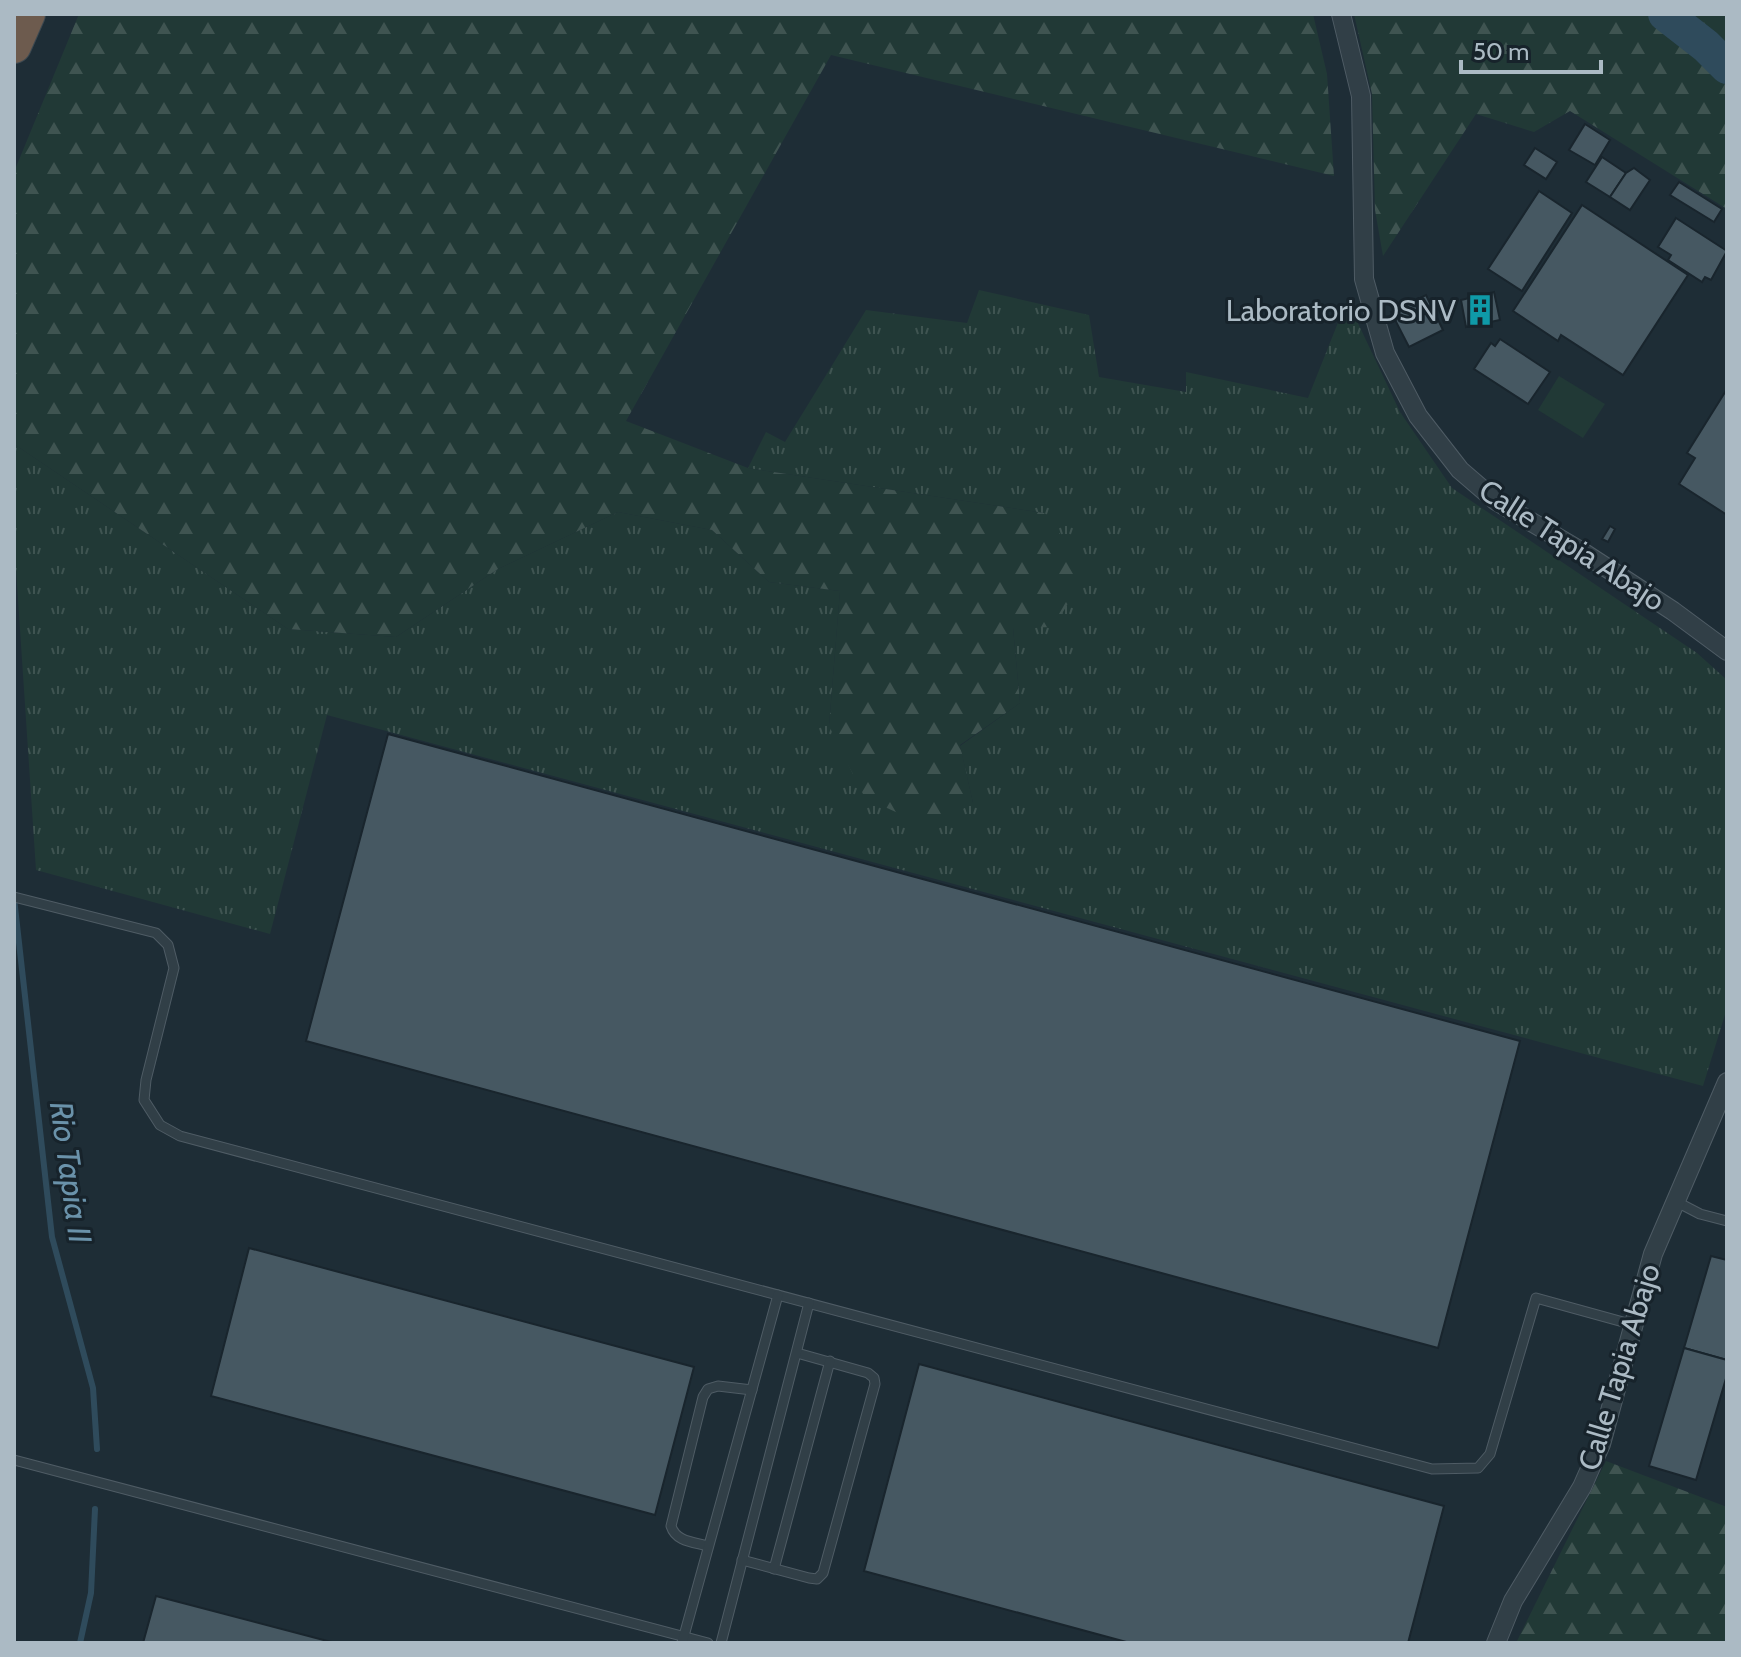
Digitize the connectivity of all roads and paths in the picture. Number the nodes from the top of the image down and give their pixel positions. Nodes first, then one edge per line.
1 (28, 14) edge
2 (1341, 14) edge
3 (14, 46) edge
4 (1727, 651) edge
5 (14, 897) edge
6 (1727, 1082) edge
7 (1675, 1201) junction
8 (1727, 1221) edge
9 (778, 1295) junction
10 (809, 1303) junction
11 (1634, 1325) junction
12 (797, 1353) junction
13 (830, 1361) junction
14 (752, 1390) junction
15 (14, 1460) edge
16 (708, 1546) junction
17 (742, 1560) junction
18 (774, 1569) junction
19 (683, 1640) edge
20 (708, 1643) edge
21 (721, 1643) edge
22 (1496, 1643) edge

1 - 3 highway
2 - 4 street, Calle Tapia Abajo
5 - 9 lane
6 - 7 street, Calle Tapia Abajo
7 - 8 lane
7 - 11 street, Calle Tapia Abajo
9 - 10 lane
9 - 14 lane
10 - 11 lane
10 - 12 lane
11 - 22 street, Calle Tapia Abajo
12 - 13 lane
12 - 17 lane
13 - 18 lane
13 - 18 lane
14 - 16 lane
14 - 16 lane
15 - 19 lane
16 - 19 lane
17 - 18 lane
17 - 21 lane
19 - 20 lane

